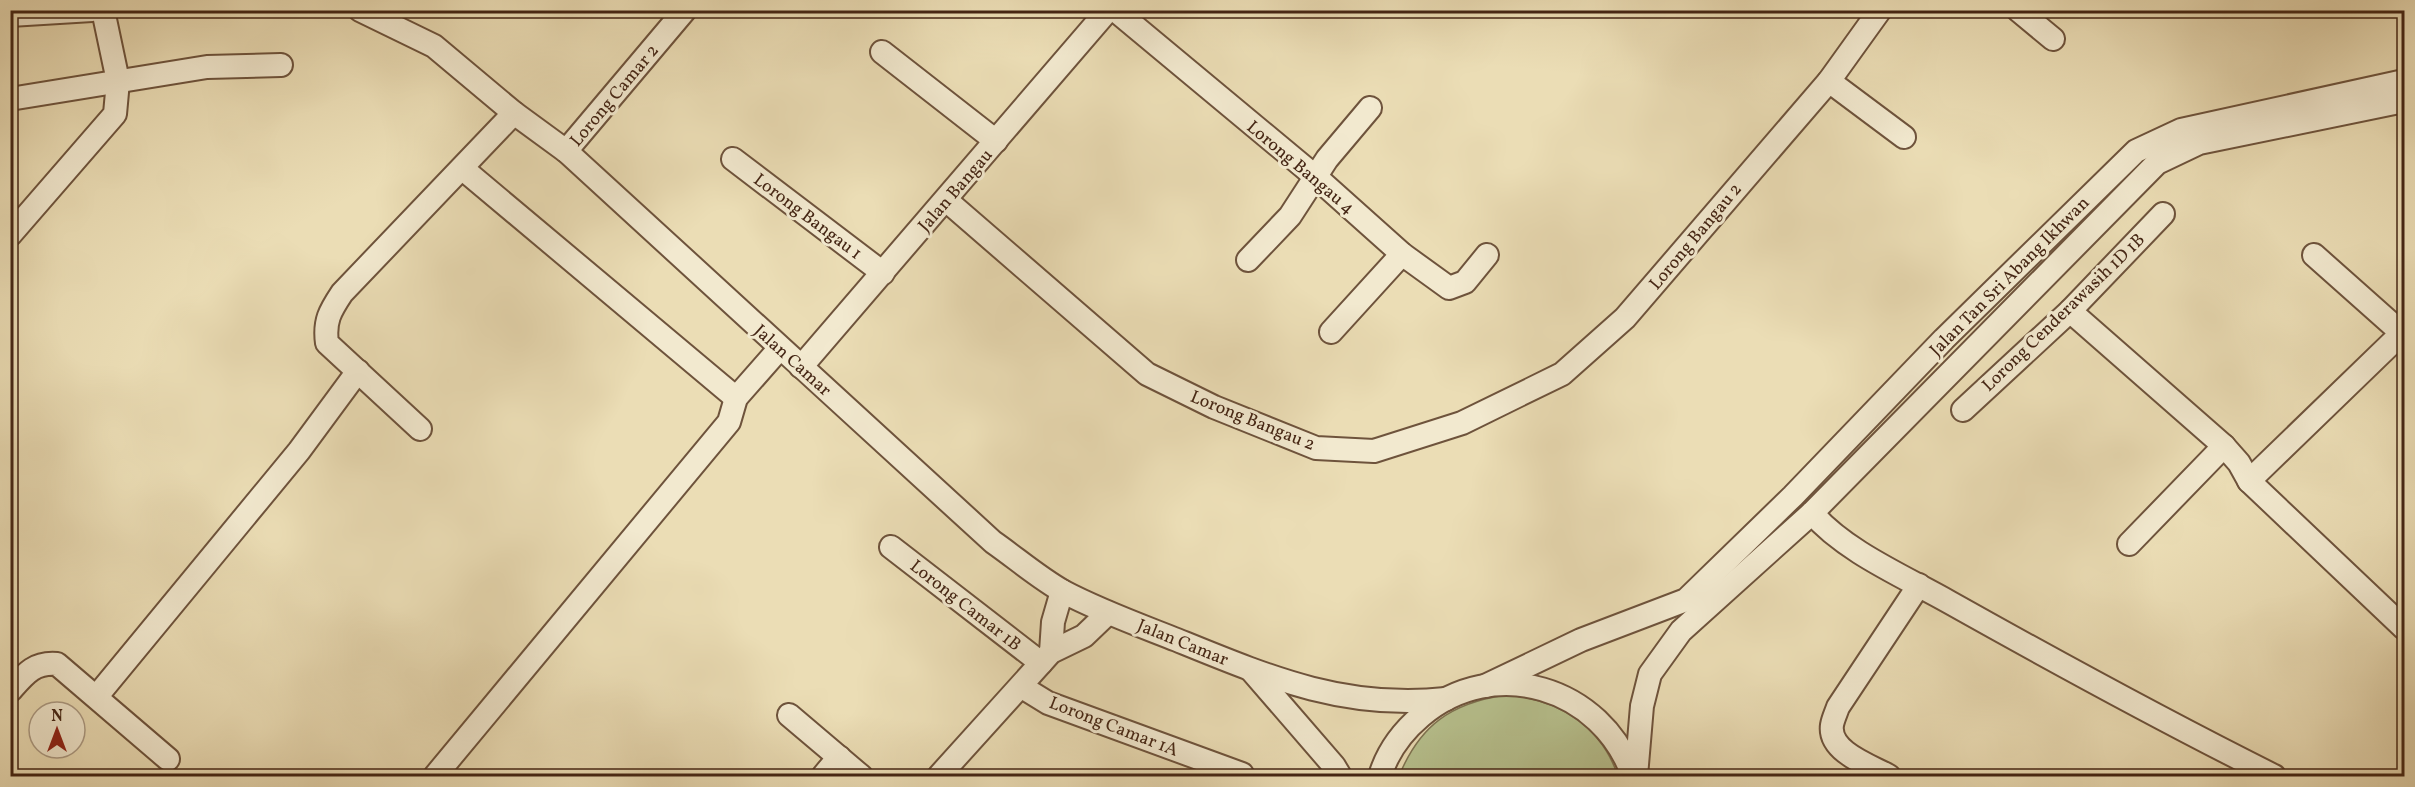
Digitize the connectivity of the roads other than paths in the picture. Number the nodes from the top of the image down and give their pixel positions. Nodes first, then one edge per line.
1 (92, 10) edge
2 (103, 10) edge
3 (360, 10) edge
4 (685, 10) edge
5 (1108, 10) edge
6 (1115, 10) edge
7 (2018, 10) edge
8 (1876, 12) edge
9 (10, 15) edge
10 (2053, 39) dead end
11 (882, 52) dead end
12 (281, 65) dead end
13 (118, 81) junction
14 (1829, 81) junction
15 (2404, 81) edge
16 (10, 99) edge
17 (2404, 101) edge
18 (1370, 108) dead end
19 (514, 113) junction
20 (1904, 137) dead end
21 (996, 141) junction
22 (566, 151) junction
23 (733, 159) dead end
24 (463, 168) junction
25 (1317, 178) junction
26 (946, 200) junction
27 (2163, 214) dead end
28 (10, 235) edge
29 (1402, 254) junction
30 (1487, 255) dead end
31 (2314, 255) dead end
32 (1248, 260) dead end
33 (884, 273) junction
34 (2070, 311) junction
35 (1331, 332) dead end
36 (2403, 334) edge
37 (780, 348) junction
38 (801, 368) junction
39 (358, 371) junction
40 (736, 398) junction
41 (1963, 410) dead end
42 (420, 429) dead end
43 (2224, 446) junction
44 (2250, 481) junction
45 (1812, 513) junction
46 (2129, 544) dead end
47 (891, 547) dead end
48 (1919, 585) junction
49 (1062, 591) junction
50 (1693, 607) junction
51 (1108, 613) junction
52 (2404, 628) edge
53 (1046, 657) junction
54 (1251, 670) junction
55 (1485, 686) junction
56 (1022, 687) junction
57 (10, 691) edge
58 (97, 696) junction
59 (1446, 699) junction
60 (789, 715) dead end
61 (838, 757) junction
62 (168, 759) dead end
63 (1242, 774) dead end
64 (435, 777) edge
65 (823, 777) edge
66 (861, 777) edge
67 (939, 777) edge
68 (1340, 777) edge
69 (1380, 777) edge
70 (1635, 777) edge
71 (1889, 777) edge
72 (2274, 777) edge

1 - 9 street
2 - 13 street
3 - 19 street, Jalan Camar
4 - 22 street, Lorong Camar 2
5 - 21 street, Jalan Bangau
6 - 25 street, Lorong Bangau 4
7 - 10 street
8 - 14 street, Lorong Bangau 2
11 - 21 street
12 - 13 street
13 - 16 street
13 - 28 street
14 - 20 street
14 - 26 street, Lorong Bangau 2
15 - 50 street, Jalan Tan Sri Abang Ikhwan
17 - 45 street, Jalan Tan Sri Abang Ikhwan
18 - 25 street
19 - 22 street, Jalan Camar
19 - 24 street
21 - 26 street, Jalan Bangau
22 - 37 street, Jalan Camar
23 - 33 street, Lorong Bangau 1
24 - 39 street
24 - 40 street
25 - 29 street, Lorong Bangau 4
25 - 32 street
26 - 33 street, Jalan Bangau
27 - 34 street, Lorong Cenderawasih 1D 1B
29 - 30 street, Lorong Bangau 4
29 - 35 street
31 - 36 street
33 - 38 street, Jalan Bangau
34 - 41 street, Lorong Cenderawasih 1D 1B
34 - 43 street
36 - 44 street
37 - 38 street, Jalan Camar
37 - 40 street
38 - 49 street, Jalan Camar
39 - 42 street
39 - 58 street
40 - 64 street
43 - 44 street
43 - 46 street
44 - 52 street
45 - 48 street
45 - 50 street, Jalan Tan Sri Abang Ikhwan
47 - 53 street, Lorong Camar 1B
48 - 71 street
48 - 72 street
49 - 51 street, Jalan Camar
49 - 53 street
50 - 55 street
50 - 70 street
51 - 53 street
51 - 54 street, Jalan Camar
53 - 56 street
54 - 59 street, Jalan Camar
54 - 68 street, Jalan Camar
55 - 59 street
55 - 70 street
56 - 63 street, Lorong Camar 1A
56 - 67 street
57 - 58 street
58 - 62 street
59 - 69 street
60 - 61 street
61 - 65 street
61 - 66 street

